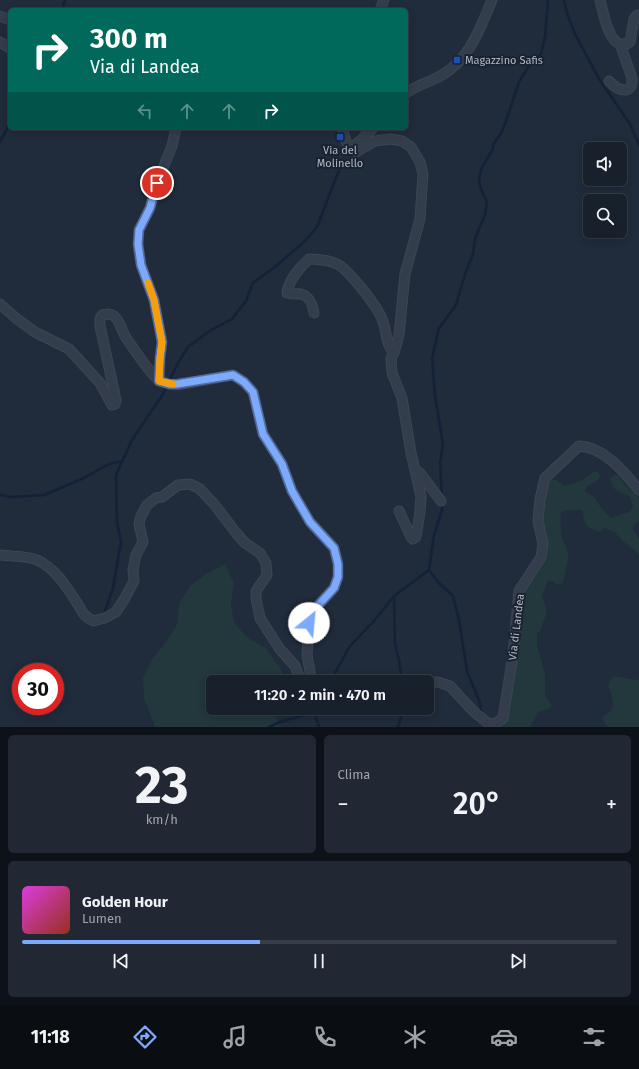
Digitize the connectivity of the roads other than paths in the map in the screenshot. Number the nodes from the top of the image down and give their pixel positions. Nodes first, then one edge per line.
1 (492, 0) edge
2 (600, 0) edge
3 (639, 16) edge
4 (620, 44) junction
5 (609, 81) dead end
6 (408, 92) edge
7 (176, 130) edge
8 (343, 130) edge
9 (371, 130) edge
10 (354, 146) junction
11 (0, 304) edge
12 (314, 313) dead end
13 (394, 353) junction
14 (159, 381) junction
15 (415, 470) junction
16 (639, 490) edge
17 (441, 500) dead end
18 (399, 511) dead end
19 (0, 555) edge
20 (298, 675) edge
21 (311, 675) edge
22 (434, 682) edge

1 - 6 street
2 - 4 street
3 - 4 street
4 - 5 street
7 - 14 street
8 - 10 street
9 - 10 street
10 - 13 street
11 - 14 street
12 - 13 street
13 - 15 street
14 - 21 street
15 - 17 street
15 - 18 street
16 - 22 street, Via di Landea
19 - 20 street

